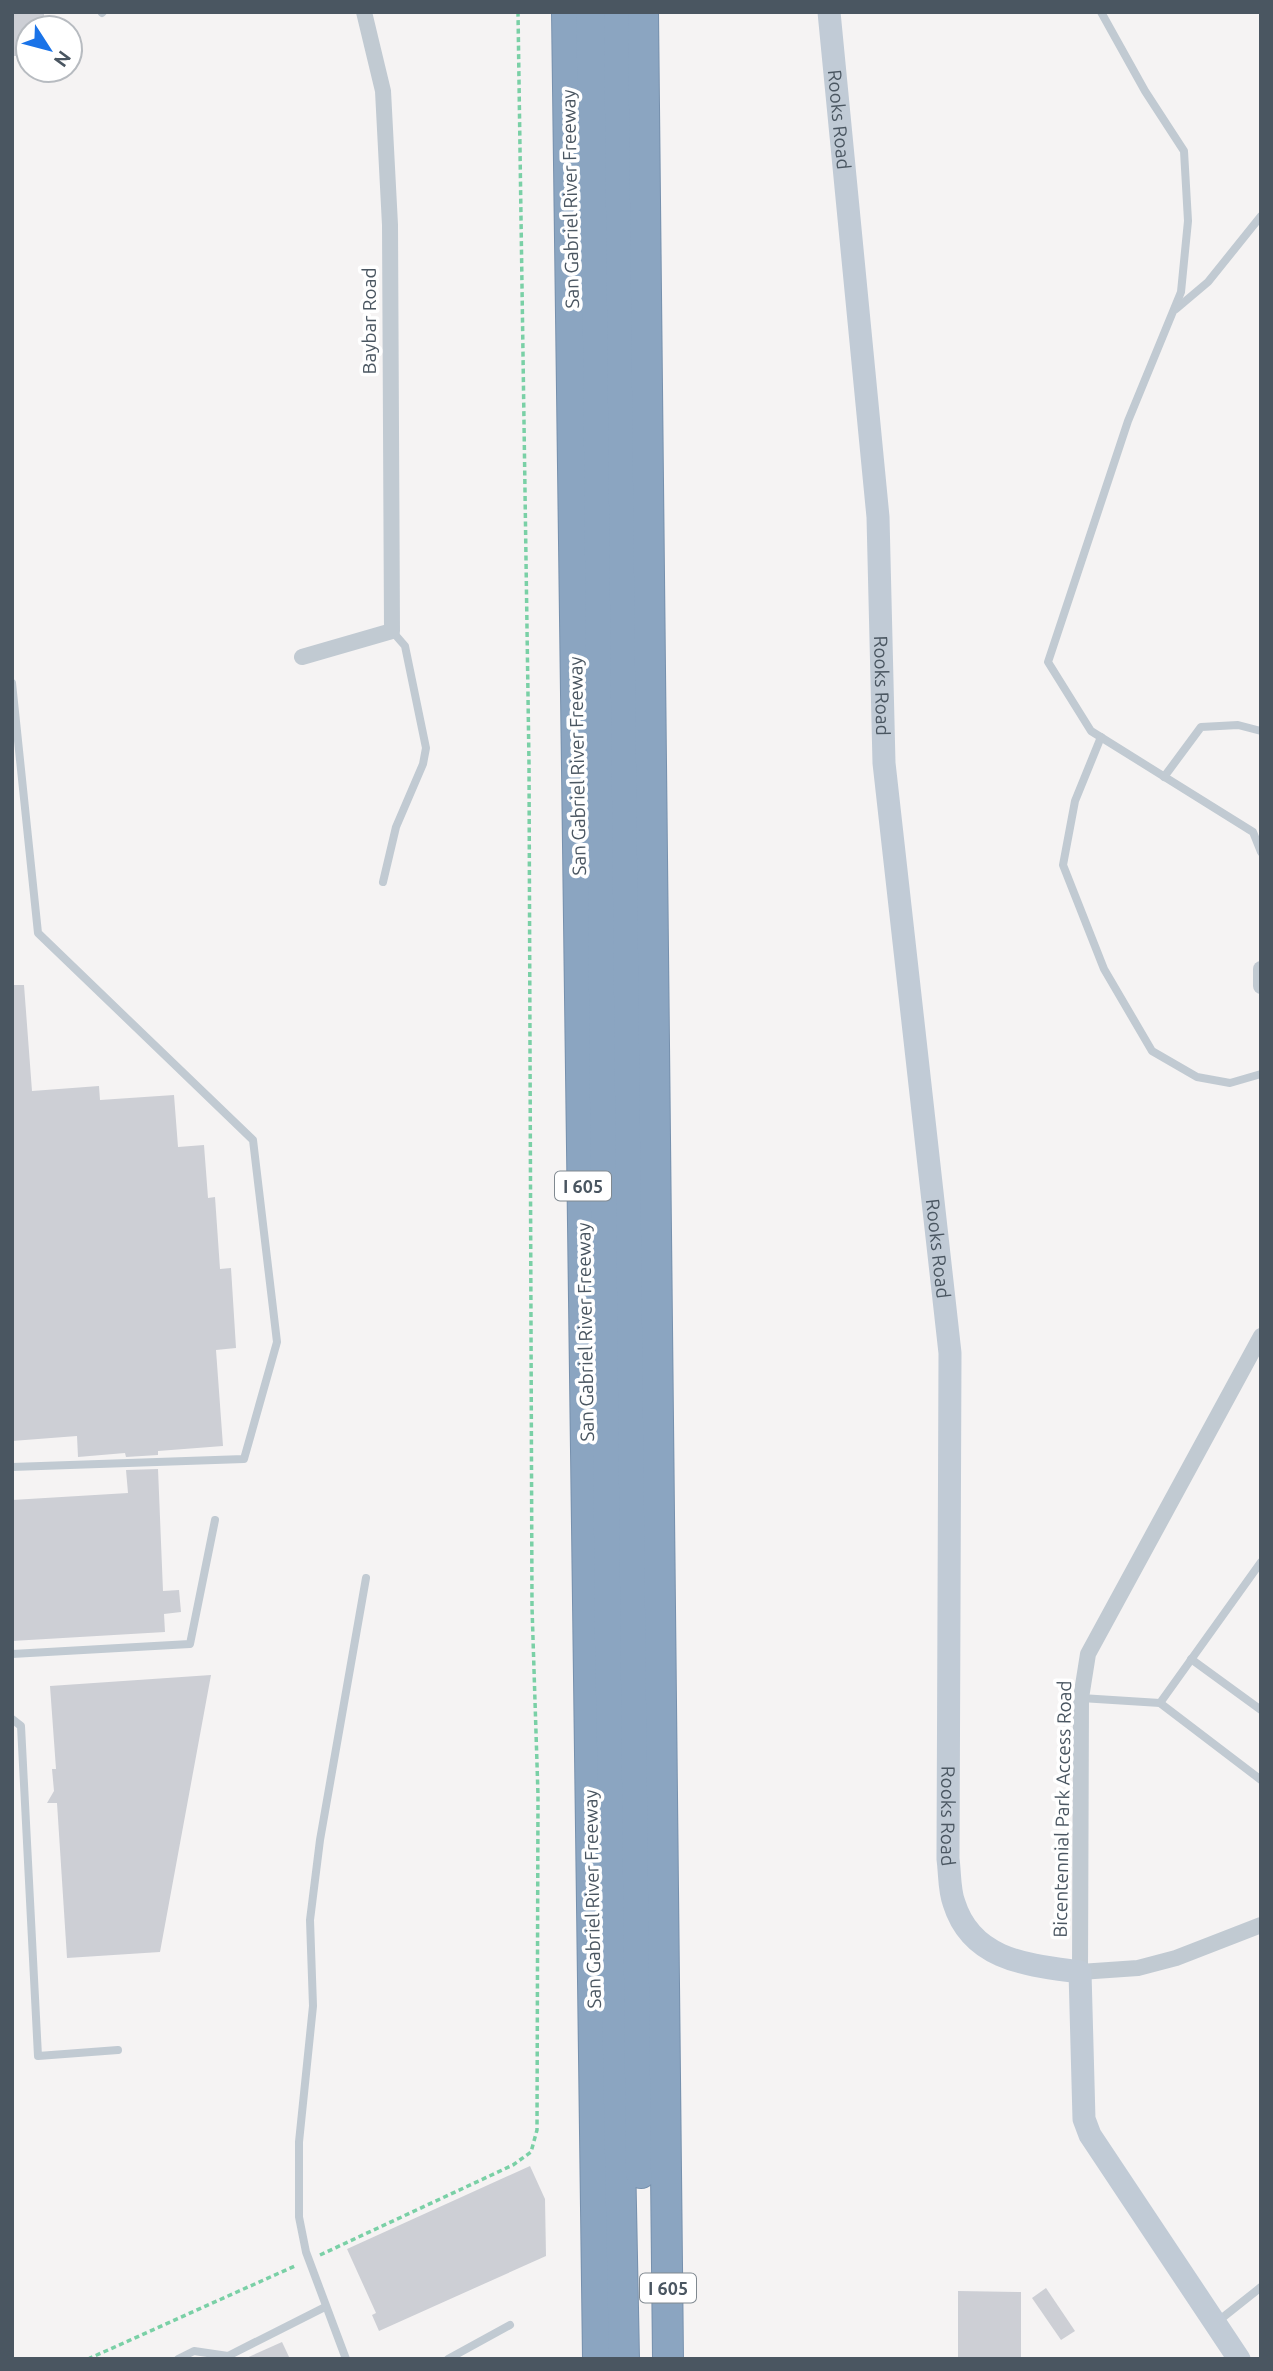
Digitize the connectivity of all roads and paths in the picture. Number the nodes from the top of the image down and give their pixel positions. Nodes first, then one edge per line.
1 (364, 12) edge
2 (518, 12) edge
3 (567, 12) edge
4 (591, 12) edge
5 (620, 12) edge
6 (643, 12) edge
7 (828, 12) edge
8 (1101, 12) edge
9 (1261, 216) edge
10 (1174, 311) junction
11 (392, 631) junction
12 (302, 657) dead end
13 (12, 683) edge
14 (1261, 731) edge
15 (1101, 737) junction
16 (1164, 777) junction
17 (1261, 852) edge
18 (383, 882) dead end
19 (1261, 969) edge
20 (1261, 986) edge
21 (1261, 1074) edge
22 (1261, 1336) edge
23 (12, 1467) edge
24 (215, 1520) dead end
25 (1261, 1562) edge
26 (366, 1578) dead end
27 (12, 1654) edge
28 (1191, 1659) junction
29 (1081, 1698) junction
30 (1160, 1703) junction
31 (1261, 1710) edge
32 (12, 1719) edge
33 (1261, 1780) edge
34 (1261, 1924) edge
35 (1080, 1972) junction
36 (118, 2050) dead end
37 (668, 2217) junction
38 (308, 2261) junction
39 (1261, 2287) edge
40 (325, 2307) junction
41 (1215, 2323) junction
42 (510, 2325) dead end
43 (88, 2359) edge
44 (178, 2359) edge
45 (346, 2359) edge
46 (448, 2359) edge
47 (598, 2359) edge
48 (624, 2359) edge
49 (642, 2359) edge
50 (668, 2359) edge
51 (679, 2359) edge
52 (1239, 2359) edge

1 - 11 street, Baybar Road
2 - 38 path
3 - 47 highway, San Gabriel River Freeway / I 605
4 - 48 highway
5 - 49 highway
6 - 37 highway, I 605
7 - 35 street, Rooks Road
8 - 10 lane
9 - 10 lane
10 - 15 lane
11 - 12 street
11 - 18 lane
13 - 23 lane
14 - 16 lane
15 - 16 lane
15 - 21 lane
16 - 17 lane
19 - 20 street
22 - 29 street, Bicentennial Park Access Road
24 - 27 lane
25 - 28 lane
26 - 38 lane
28 - 30 lane
28 - 31 lane
29 - 30 lane
29 - 35 street, Bicentennial Park Access Road
30 - 33 lane
32 - 36 lane
34 - 35 street
35 - 41 street
37 - 50 highway, I 605
37 - 51 highway
38 - 40 lane
38 - 43 path
39 - 41 lane
40 - 44 lane
40 - 45 lane
41 - 52 street
42 - 46 lane

